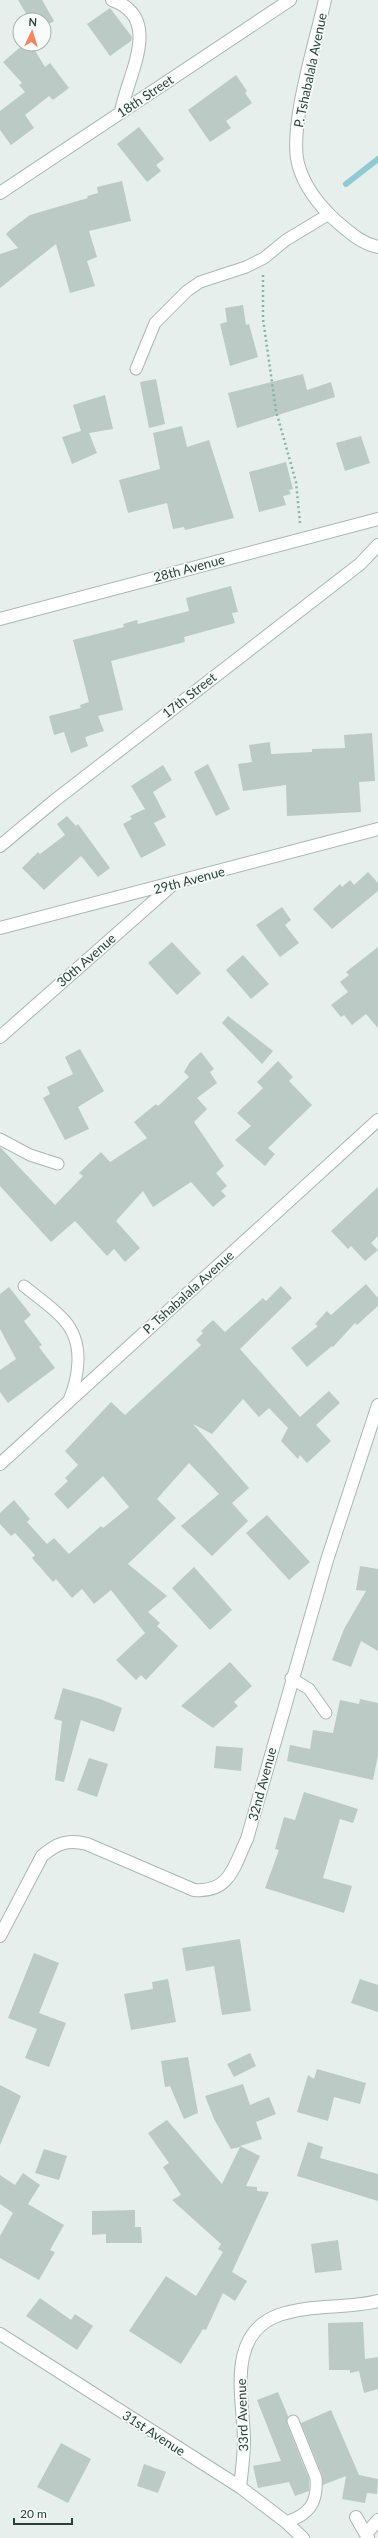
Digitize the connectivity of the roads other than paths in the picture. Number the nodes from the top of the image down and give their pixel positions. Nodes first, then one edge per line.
1 (112, 0) edge
2 (290, 0) edge
3 (326, 0) edge
4 (121, 112) junction
5 (0, 193) edge
6 (329, 214) junction
7 (378, 247) edge
8 (136, 369) dead end
9 (378, 519) edge
10 (378, 545) edge
11 (0, 619) edge
12 (378, 830) edge
13 (0, 846) edge
14 (173, 884) junction
15 (0, 928) edge
16 (0, 1037) edge
17 (378, 1120) edge
18 (0, 1139) edge
19 (58, 1164) dead end
20 (24, 1286) dead end
21 (68, 1403) junction
22 (378, 1405) edge
23 (0, 1464) edge
24 (291, 1678) junction
25 (326, 1713) dead end
26 (0, 1936) edge
27 (378, 2301) edge
28 (0, 2334) edge
29 (293, 2421) dead end
30 (240, 2487) junction
31 (356, 2517) dead end
32 (378, 2520) edge
33 (286, 2522) junction
34 (367, 2536) edge
35 (303, 2538) edge

1 - 4 street
2 - 4 street, 18th Street
3 - 6 street, P. Tshabalala Avenue
4 - 5 street, 18th Street
6 - 7 street, P. Tshabalala Avenue
6 - 8 lane
9 - 11 street, 28th Avenue
10 - 13 street, 17th Street
12 - 14 street, 29th Avenue
14 - 15 street, 29th Avenue
14 - 16 street, 30th Avenue
17 - 21 street, P. Tshabalala Avenue
18 - 19 lane
20 - 21 lane
21 - 23 street, P. Tshabalala Avenue
22 - 24 street, 32nd Avenue
24 - 25 lane
24 - 26 street, 32nd Avenue
27 - 30 street, 33rd Avenue
28 - 30 street, 31st Avenue
29 - 33 lane
30 - 33 street, 31st Avenue
31 - 34 street
32 - 34 street
33 - 35 street, 31st Avenue

